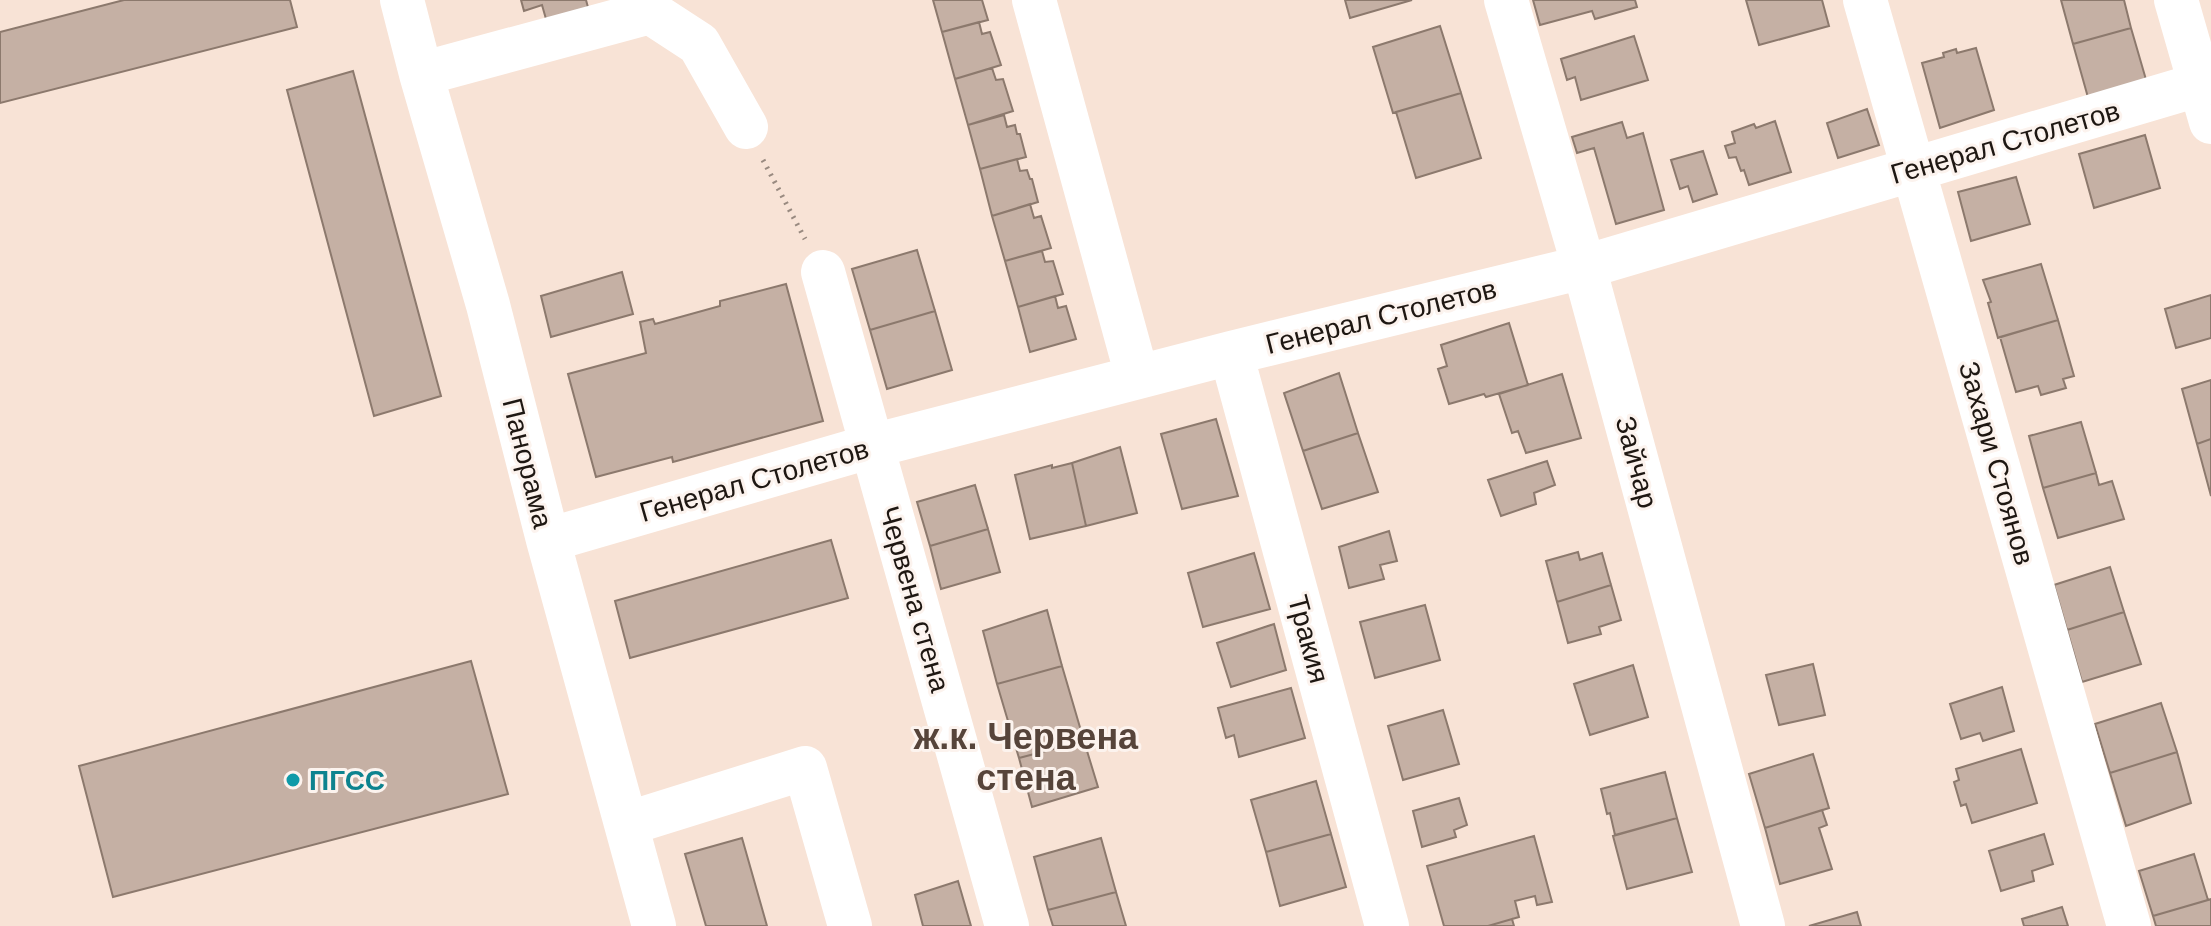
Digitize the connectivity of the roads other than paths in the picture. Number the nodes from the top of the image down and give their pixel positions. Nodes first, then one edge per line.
1 (402, 0) edge
2 (1034, 0) edge
3 (1506, 0) edge
4 (1865, 0) edge
5 (2176, 0) edge
6 (648, 6) edge
7 (421, 74) junction
8 (2207, 96) edge
9 (746, 127) road end
10 (1914, 169) junction
11 (1584, 267) junction
12 (823, 272) road end
13 (1231, 353) junction
14 (1137, 376) junction
15 (872, 446) junction
16 (548, 540) junction
17 (626, 824) junction
18 (654, 926) edge
19 (850, 926) edge
20 (1007, 926) edge
21 (1387, 926) edge
22 (1763, 926) edge
23 (2129, 926) edge

1 - 7 street, Панорама
2 - 14 street
3 - 11 street, Зайчар
4 - 10 street, Захари Стоянов
5 - 8 street
6 - 7 street
6 - 9 street
7 - 16 street, Панорама
8 - 10 street, Генерал Столетов
10 - 11 street, Генерал Столетов
10 - 23 street, Захари Стоянов
11 - 13 street, Генерал Столетов
11 - 22 street, Зайчар
12 - 15 street, Червена стена
13 - 14 street, Генерал Столетов
13 - 21 street, Тракия
14 - 15 street, Генерал Столетов
15 - 16 street, Генерал Столетов
15 - 20 street, Червена стена
16 - 17 street, Панорама
17 - 18 street, Панорама
17 - 19 street

